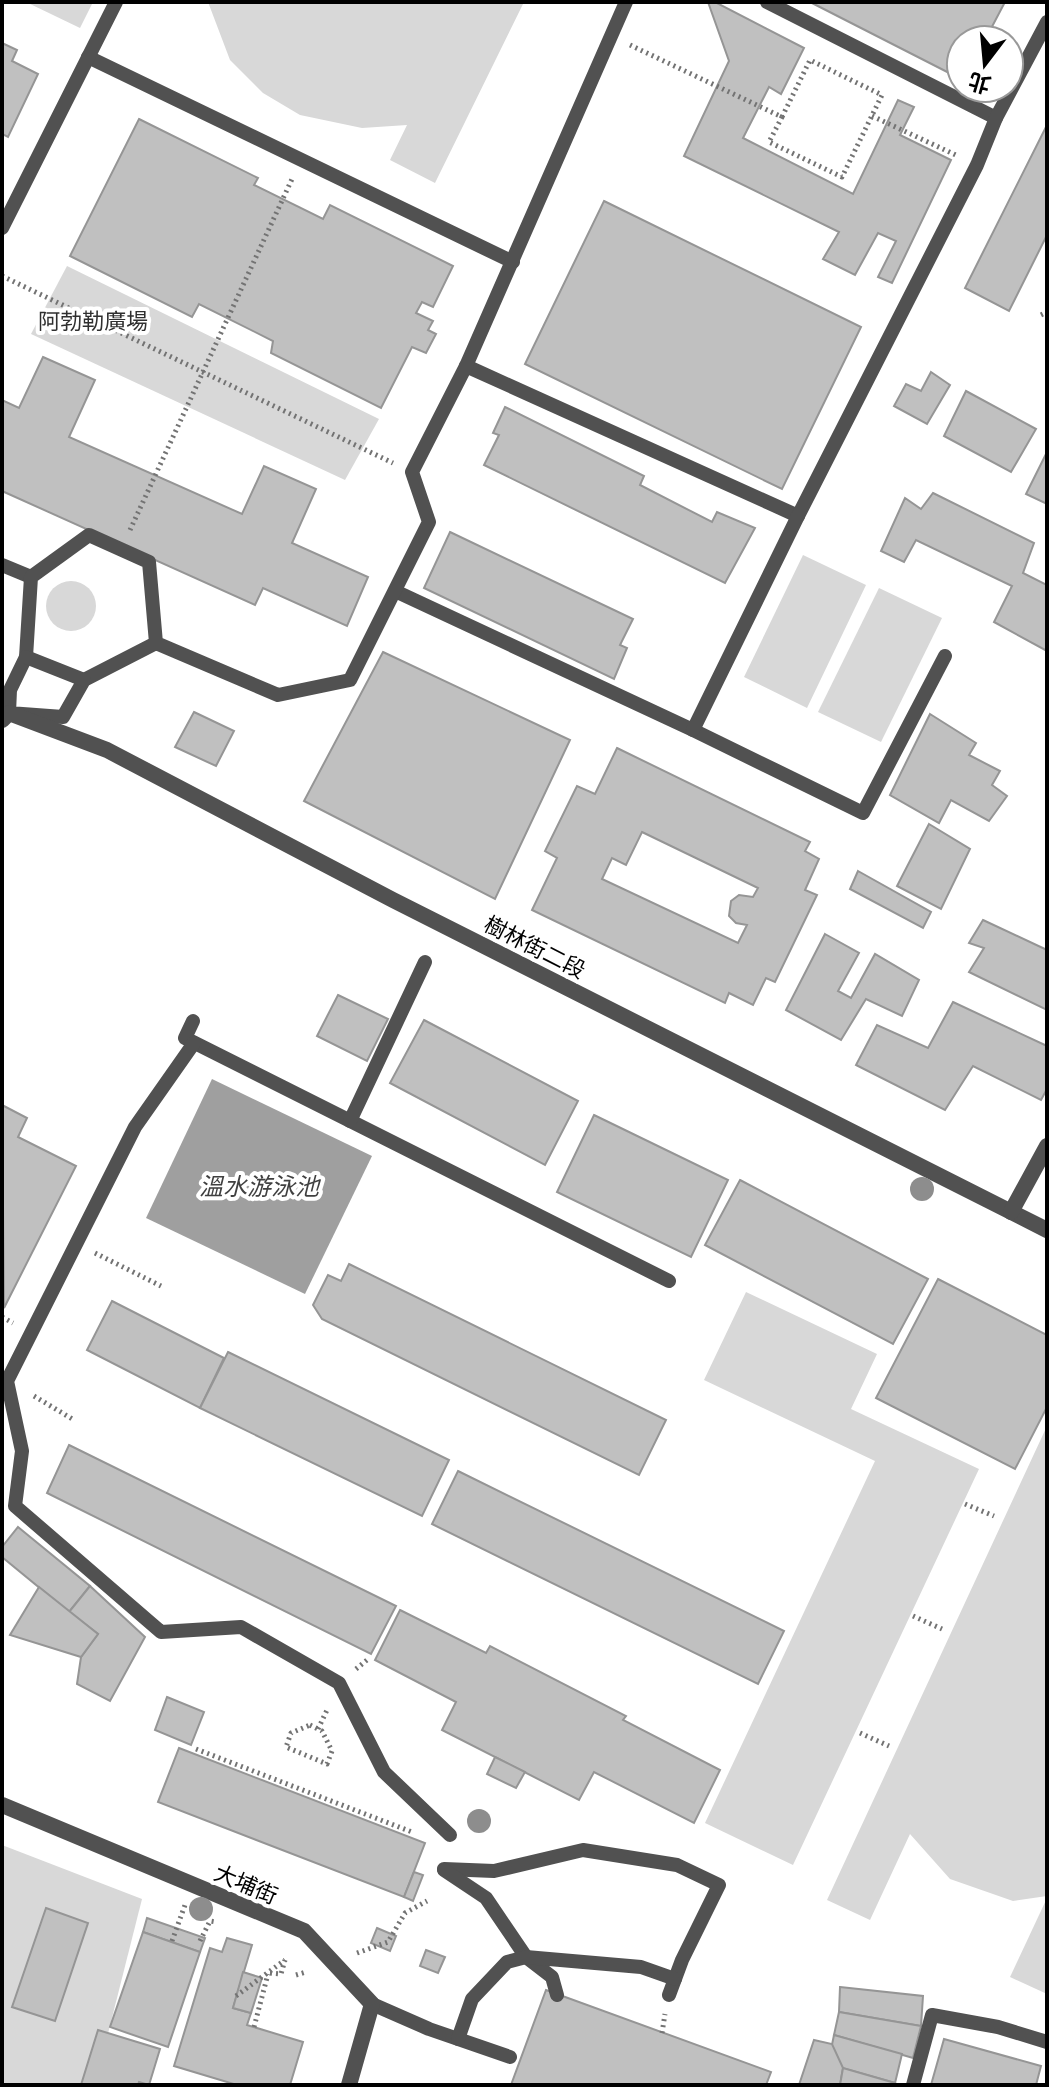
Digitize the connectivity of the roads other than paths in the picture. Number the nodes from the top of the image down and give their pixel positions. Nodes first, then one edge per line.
1 (116, 2) edge
2 (626, 2) edge
3 (767, 2) edge
4 (1047, 22) edge
5 (88, 57) junction
6 (996, 118) junction
7 (2, 228) edge
8 (513, 262) junction
9 (466, 366) junction
10 (798, 516) junction
11 (2, 565) edge
12 (31, 577) junction
13 (395, 591) junction
14 (156, 643) junction
15 (945, 656) dead end
16 (26, 657) junction
17 (84, 680) junction
18 (5, 716) edge
19 (693, 730) junction
20 (425, 962) dead end
21 (193, 1021) dead end
22 (194, 1043) junction
23 (350, 1121) junction
24 (1047, 1146) edge
25 (1011, 1212) junction
26 (1047, 1230) edge
27 (669, 1281) dead end
28 (2, 1805) edge
29 (450, 1835) dead end
30 (526, 1957) junction
31 (675, 1979) junction
32 (557, 1995) dead end
33 (669, 1995) dead end
34 (372, 2004) junction
35 (458, 2039) junction
36 (1047, 2042) edge
37 (510, 2057) dead end
38 (349, 2085) edge
39 (913, 2085) edge

1 - 5 lane
2 - 8 lane
3 - 6 lane
4 - 6 lane
5 - 7 lane
5 - 8 lane
6 - 10 lane
8 - 9 lane
9 - 10 lane
9 - 13 lane
10 - 19 lane
11 - 12 lane
12 - 14 lane
12 - 16 lane
13 - 14 lane
13 - 19 lane
14 - 17 lane
15 - 19 lane
16 - 17 lane
16 - 18 lane
17 - 18 lane
18 - 25 street, 樹林街二段
20 - 23 lane
21 - 22 lane
22 - 23 lane
22 - 29 lane
23 - 27 lane
24 - 25 street
25 - 26 street, 樹林街二段
28 - 34 street, 大埔街
30 - 31 lane
30 - 31 lane
30 - 32 lane
30 - 35 lane
31 - 33 lane
34 - 35 lane
34 - 38 street
35 - 37 lane
36 - 39 lane

